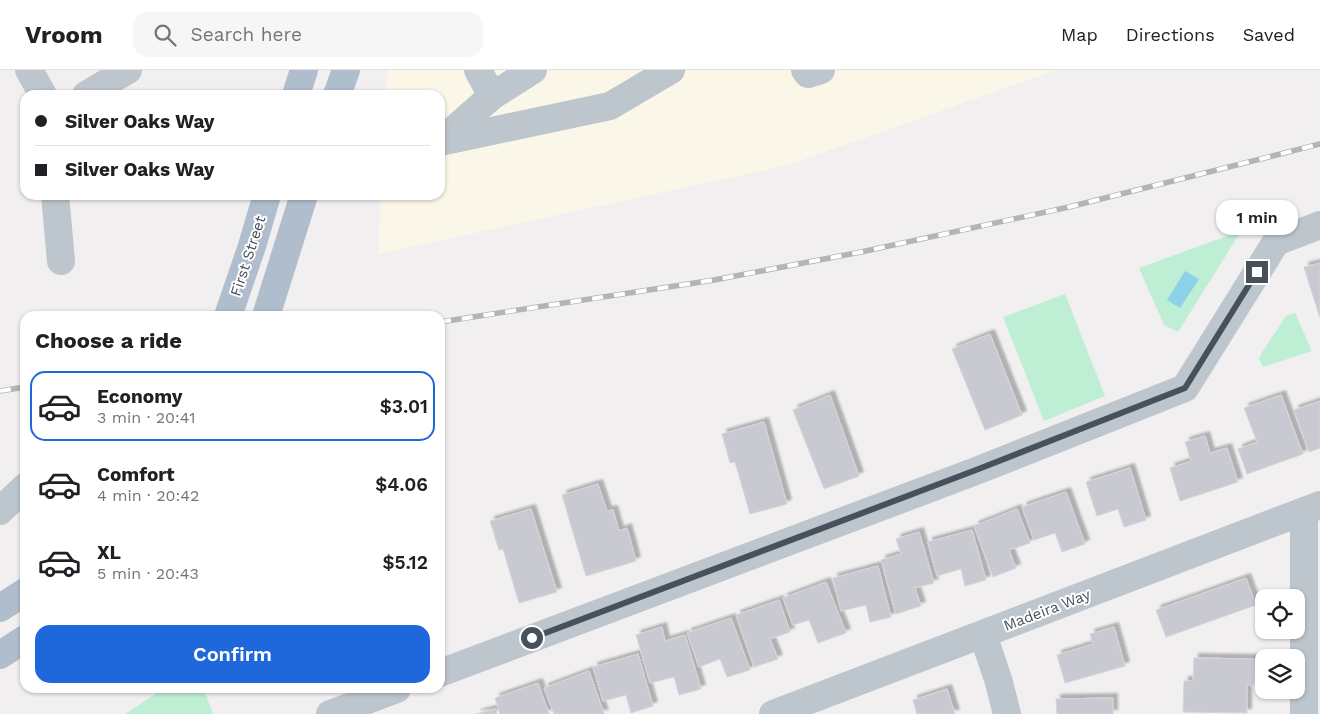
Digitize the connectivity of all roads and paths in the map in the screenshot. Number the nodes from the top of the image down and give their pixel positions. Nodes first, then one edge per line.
1 (29, 70) edge
2 (128, 70) edge
3 (304, 70) edge
4 (346, 70) edge
5 (478, 70) edge
6 (533, 70) edge
7 (671, 70) edge
8 (805, 70) edge
9 (821, 70) edge
10 (40, 90) edge
11 (94, 90) edge
12 (298, 90) edge
13 (339, 90) edge
14 (492, 96) junction
15 (445, 138) edge
16 (445, 141) edge
17 (55, 200) edge
18 (266, 200) edge
19 (302, 200) edge
20 (1320, 225) edge
21 (61, 261) dead end
22 (230, 311) edge
23 (268, 311) edge
24 (20, 491) edge
25 (1312, 508) edge
26 (0, 511) edge
27 (20, 595) edge
28 (0, 608) edge
29 (983, 635) junction
30 (20, 642) edge
31 (0, 656) edge
32 (1312, 660) edge
33 (445, 670) edge
34 (386, 693) edge
35 (330, 714) edge
36 (773, 714) edge
37 (1007, 714) edge
38 (1304, 714) edge

1 - 10 street
2 - 11 street
3 - 12 main road
4 - 13 main road
5 - 14 street
6 - 14 street
7 - 16 street
8 - 9 street
14 - 15 street
17 - 21 street
18 - 22 main road, First Street
19 - 23 main road
20 - 33 street
24 - 26 street
25 - 29 street, Madeira Way
25 - 32 street
27 - 28 main road
29 - 36 street, Madeira Way
29 - 37 street
30 - 31 main road
32 - 38 street
34 - 35 street

